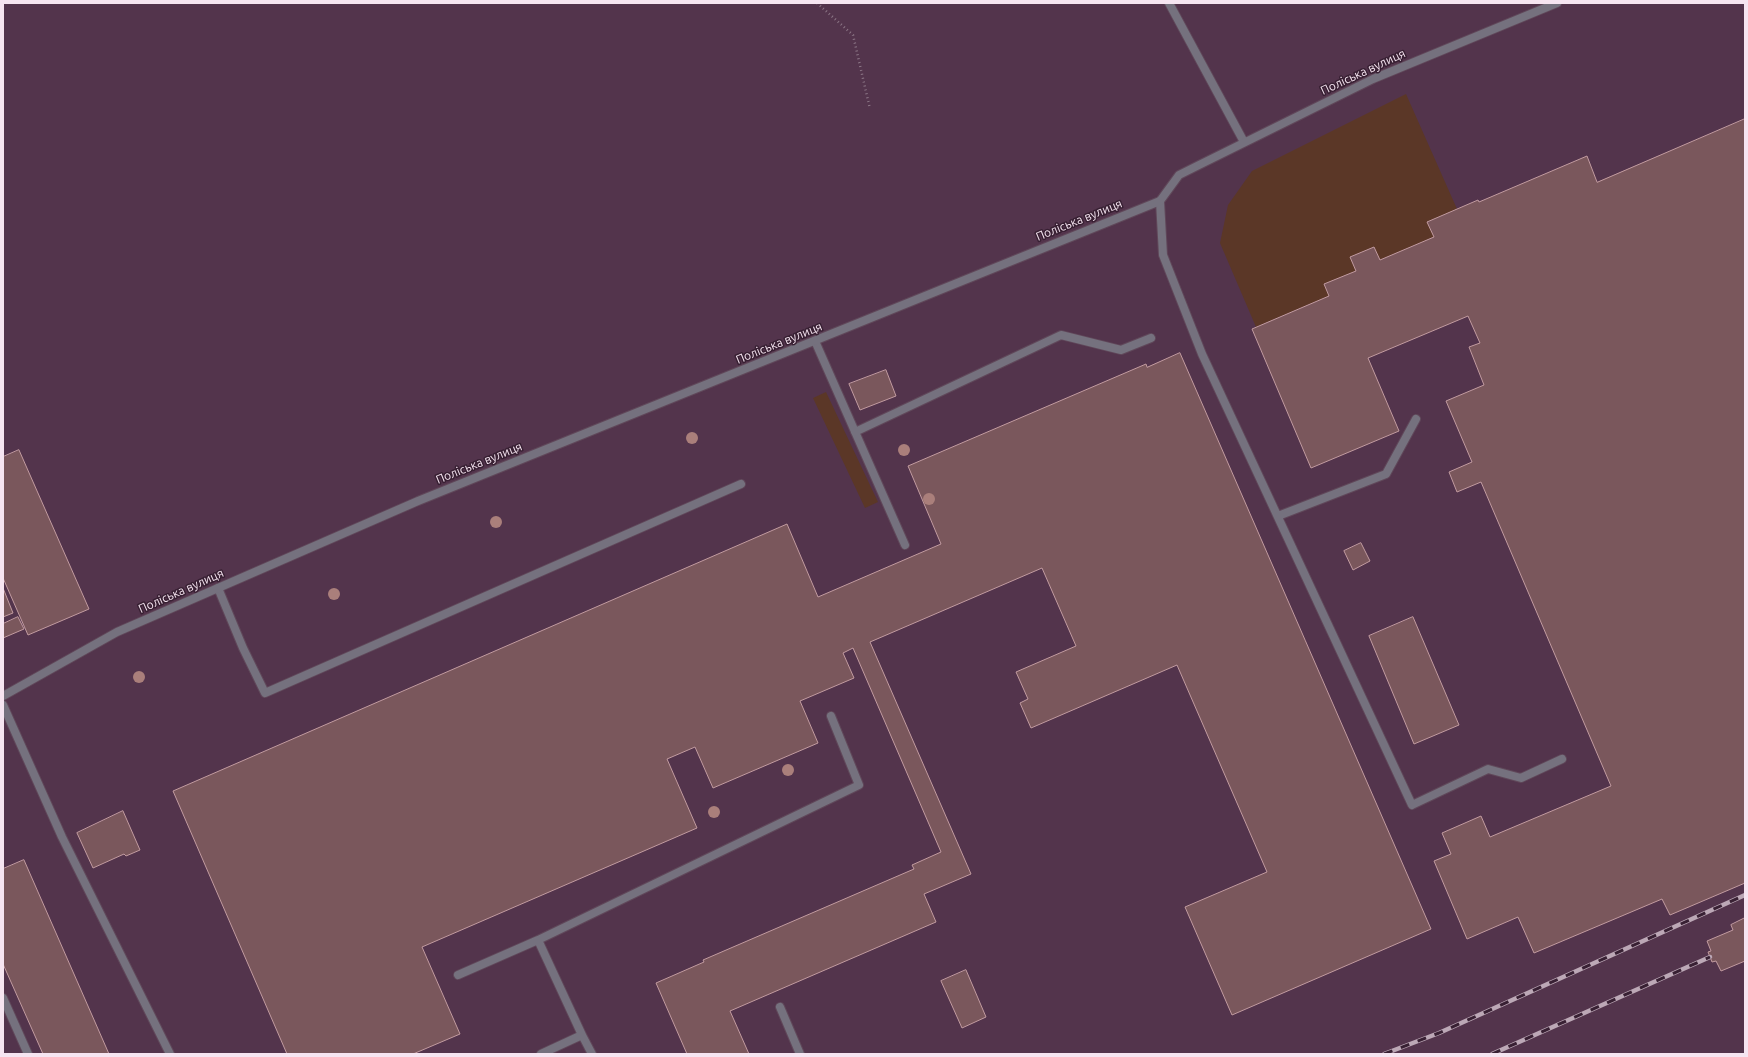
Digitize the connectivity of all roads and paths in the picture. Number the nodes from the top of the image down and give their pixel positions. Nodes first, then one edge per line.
1 (817, 3) edge
2 (1169, 3) edge
3 (1557, 3) edge
4 (870, 109) dead end
5 (1244, 142) junction
6 (1160, 200) junction
7 (1151, 338) dead end
8 (815, 341) junction
9 (1416, 419) dead end
10 (855, 432) junction
11 (741, 484) dead end
12 (1278, 516) junction
13 (905, 545) dead end
14 (218, 588) junction
15 (3, 696) edge
16 (3, 705) edge
17 (831, 716) dead end
18 (1562, 759) dead end
19 (538, 940) junction
20 (458, 975) dead end
21 (3, 998) edge
22 (780, 1008) dead end
23 (582, 1035) junction
24 (28, 1054) edge
25 (170, 1054) edge
26 (541, 1054) edge
27 (592, 1054) edge
28 (800, 1054) edge

1 - 4 path
2 - 5 street
3 - 5 street, Поліська вулиця
5 - 6 street, Поліська вулиця
6 - 8 street, Поліська вулиця
6 - 12 street
7 - 10 street
8 - 10 street
8 - 14 street, Поліська вулиця
9 - 12 street
10 - 13 street
11 - 14 street
12 - 18 street
14 - 15 street, Поліська вулиця
16 - 25 street
17 - 19 street
19 - 20 street
19 - 23 street
21 - 24 street
22 - 28 street
23 - 26 street
23 - 27 street

